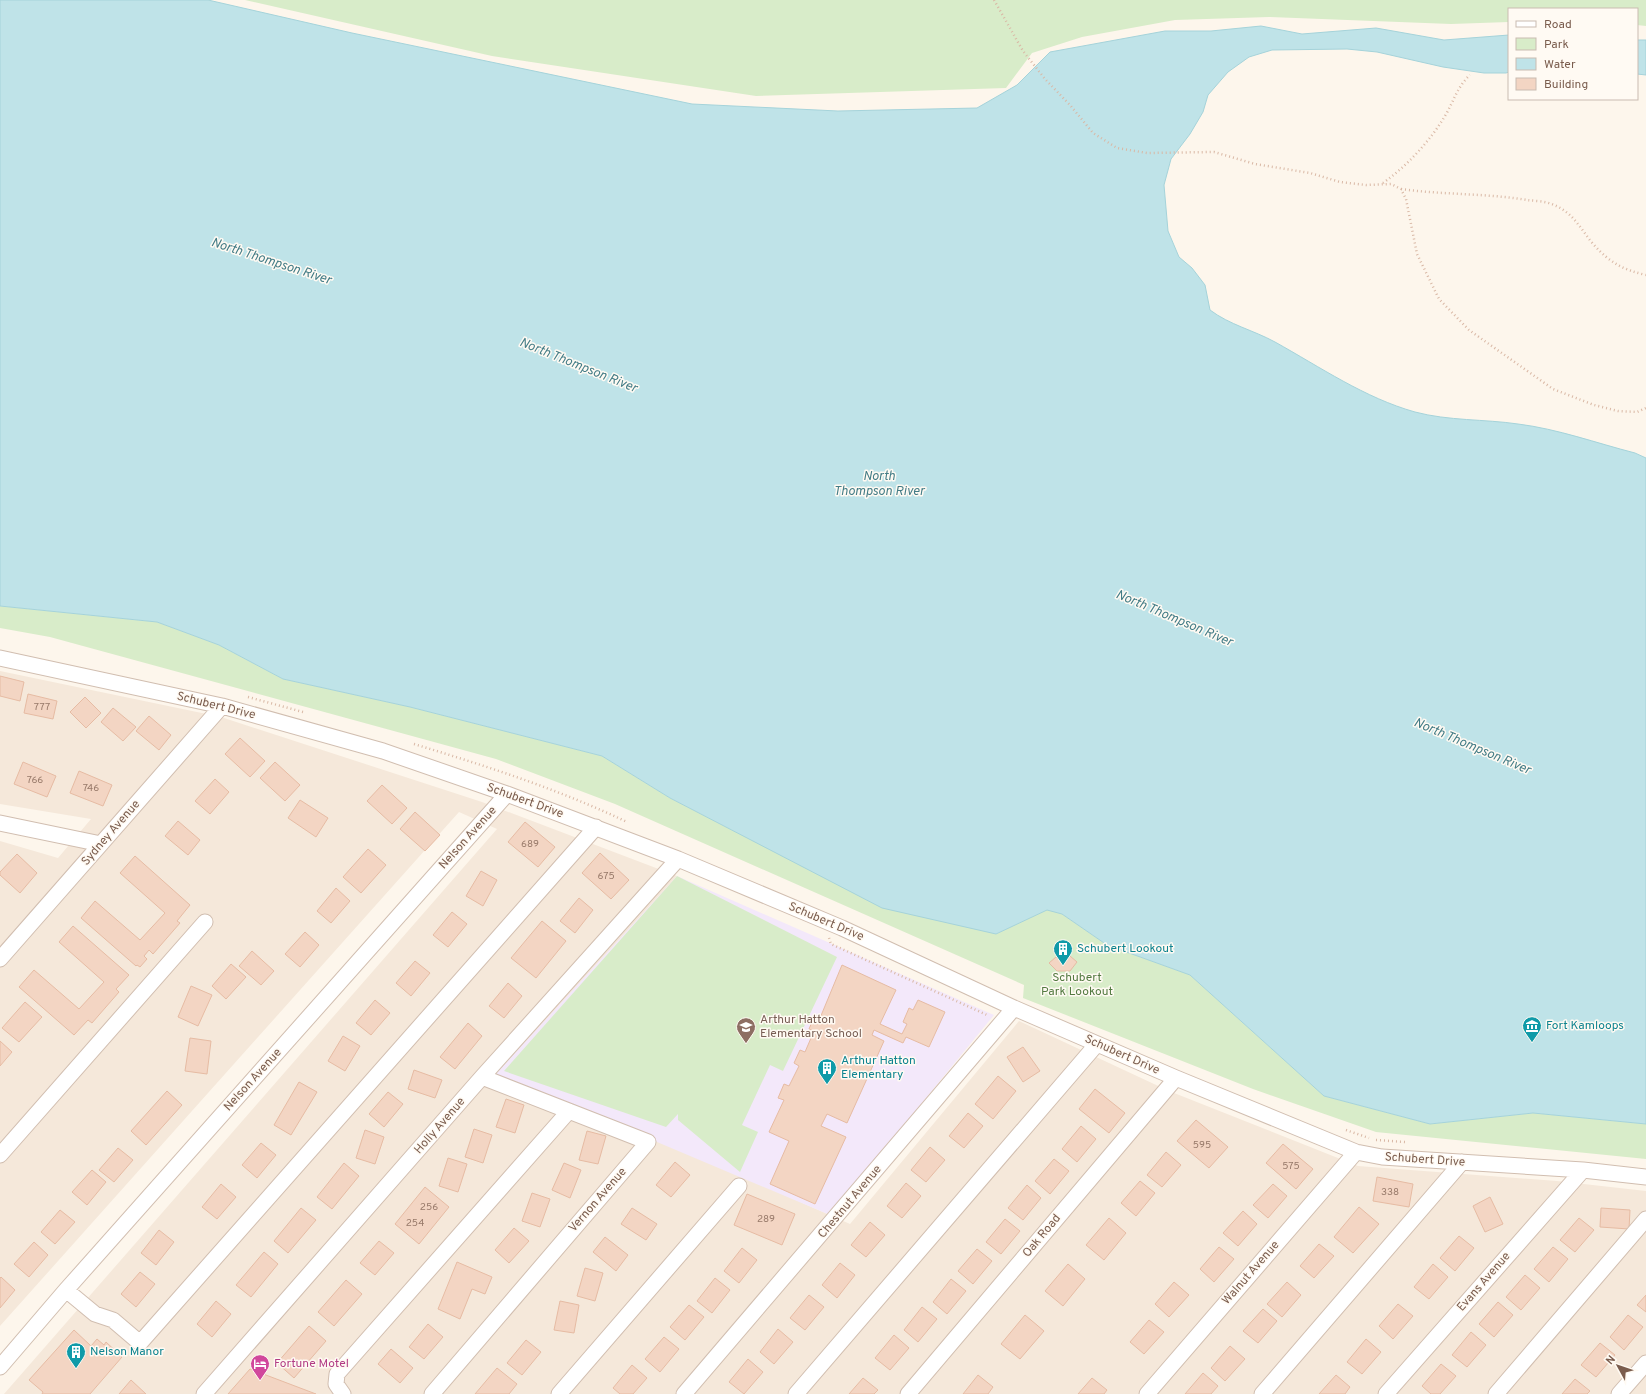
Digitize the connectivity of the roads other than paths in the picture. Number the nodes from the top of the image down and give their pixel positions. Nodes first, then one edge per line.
1 (0, 658) edge
2 (222, 706) junction
3 (507, 794) junction
4 (0, 823) edge
5 (596, 827) junction
6 (101, 844) junction
7 (678, 859) junction
8 (205, 922) dead end
9 (0, 959) edge
10 (1014, 1008) junction
11 (1097, 1044) junction
12 (482, 1077) junction
13 (1176, 1078) junction
14 (568, 1111) junction
15 (1356, 1152) junction
16 (0, 1155) edge
17 (1462, 1162) junction
18 (1583, 1170) junction
19 (1646, 1178) edge
20 (739, 1186) dead end
21 (1646, 1219) edge
22 (66, 1290) junction
23 (1646, 1363) edge
24 (0, 1367) edge
25 (204, 1394) edge
26 (343, 1394) edge
27 (432, 1394) edge
28 (559, 1394) edge
29 (684, 1394) edge
30 (796, 1394) edge
31 (908, 1394) edge
32 (1147, 1394) edge
33 (1262, 1394) edge
34 (1386, 1394) edge
35 (1496, 1394) edge
36 (1619, 1394) edge

1 - 2 street, Schubert Drive
2 - 3 street, Schubert Drive
2 - 6 street, Sydney Avenue
3 - 5 street, Schubert Drive
3 - 22 street, Nelson Avenue
4 - 6 street
5 - 7 street, Schubert Drive
5 - 22 street
6 - 9 street, Sydney Avenue
7 - 10 street, Schubert Drive
7 - 12 street, Holly Avenue
8 - 16 street
10 - 11 street, Schubert Drive
10 - 29 street, Chestnut Avenue
11 - 13 street, Schubert Drive
11 - 30 street
12 - 14 street, Vernon Avenue
12 - 25 street, Holly Avenue
13 - 15 street, Schubert Drive
13 - 31 street, Oak Road
14 - 26 street
14 - 27 street, Vernon Avenue
15 - 17 street, Schubert Drive
15 - 32 street, Walnut Avenue
17 - 18 street, Schubert Drive
17 - 33 street
18 - 19 street, Schubert Drive
18 - 34 street, Evans Avenue
20 - 28 street
21 - 35 street
22 - 24 street, Nelson Avenue
23 - 36 street

